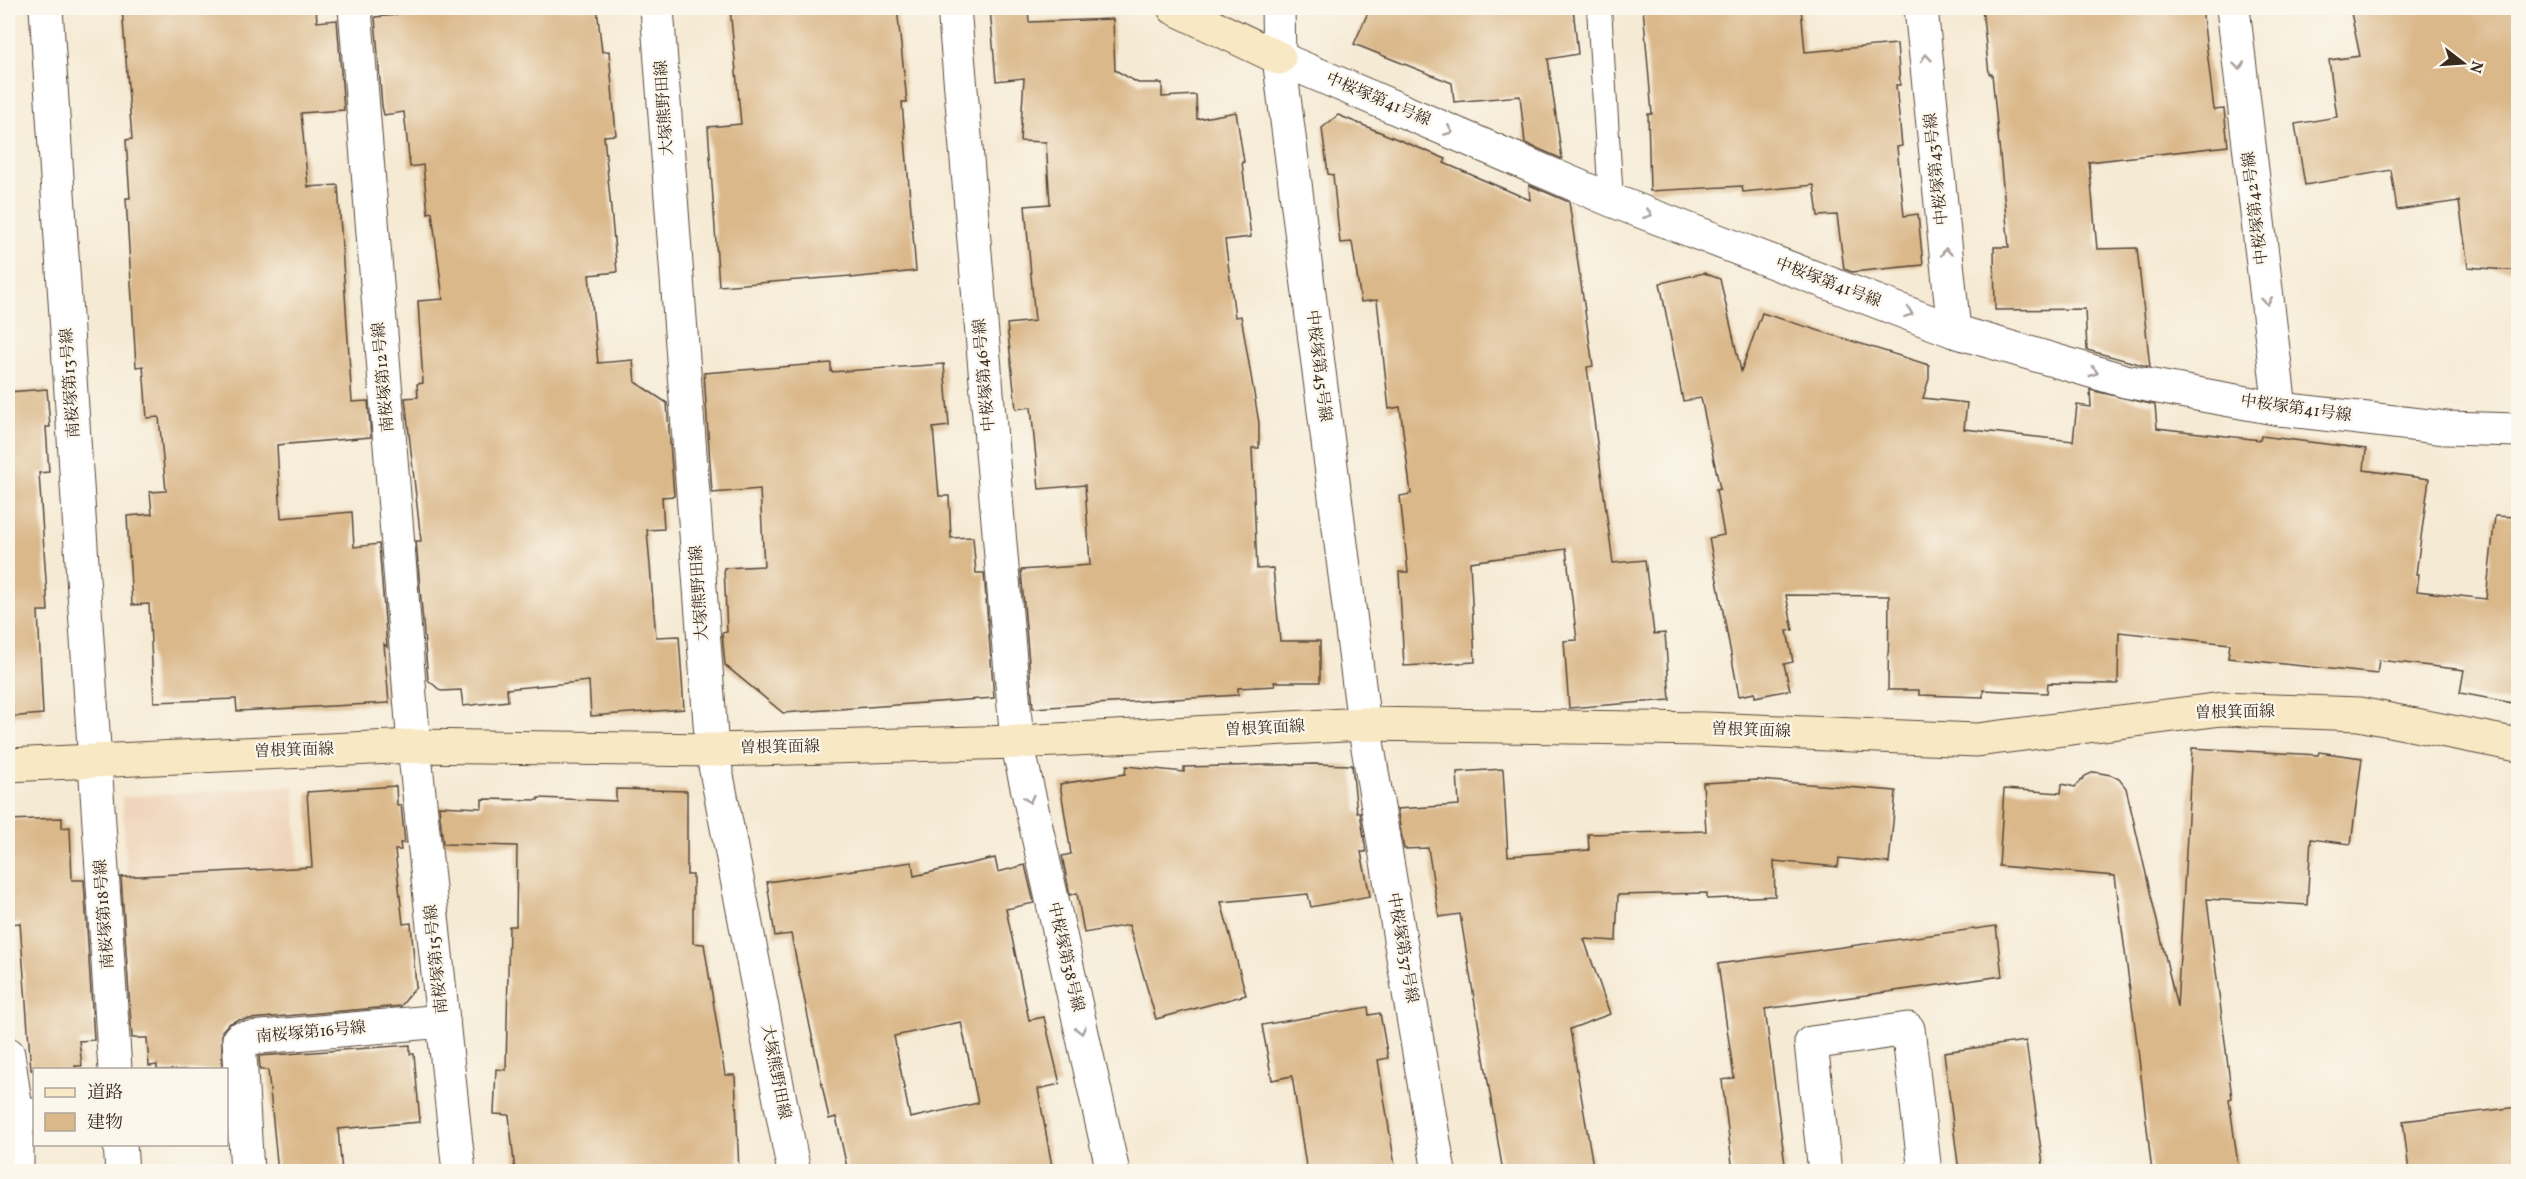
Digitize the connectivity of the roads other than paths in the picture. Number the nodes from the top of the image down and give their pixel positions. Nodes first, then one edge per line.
1 (46, 8) edge
2 (355, 8) edge
3 (657, 8) edge
4 (954, 8) edge
5 (1174, 8) edge
6 (1278, 8) edge
7 (1599, 8) edge
8 (1921, 8) edge
9 (2233, 8) edge
10 (1279, 58) junction
11 (1611, 200) junction
12 (1954, 331) junction
13 (2280, 409) junction
14 (2518, 430) edge
15 (1364, 724) junction
16 (1017, 742) junction
17 (2518, 745) edge
18 (414, 746) junction
19 (712, 750) junction
20 (95, 759) junction
21 (8, 765) edge
22 (443, 1021) junction
23 (8, 1054) edge
24 (115, 1068) edge
25 (26, 1116) edge
26 (120, 1146) edge
27 (17, 1172) edge
28 (122, 1172) edge
29 (248, 1172) edge
30 (459, 1172) edge
31 (794, 1172) edge
32 (1113, 1172) edge
33 (1439, 1172) edge
34 (1825, 1172) edge
35 (1925, 1172) edge

1 - 20 street, 南桜塚第13号線
2 - 18 street, 南桜塚第12号線
3 - 19 street, 大塚熊野田線
4 - 16 street, 中桜塚第46号線
5 - 10 street, 中桜塚第41号線
6 - 10 street, 中桜塚第45号線
7 - 11 lane
12 -> 8 street, 中桜塚第43号線
9 -> 13 street, 中桜塚第42号線
10 -> 11 street, 中桜塚第41号線
10 - 15 street, 中桜塚第45号線
11 -> 12 street, 中桜塚第41号線
12 -> 13 street, 中桜塚第41号線
13 - 14 street, 中桜塚第41号線
15 - 16 street, 曽根箕面線
15 - 17 street, 曽根箕面線
15 - 33 street, 中桜塚第37号線
16 - 19 street, 曽根箕面線
16 -> 32 street, 中桜塚第38号線
18 - 19 street, 曽根箕面線
18 - 20 street, 曽根箕面線
18 - 22 street, 南桜塚第15号線
19 - 31 street, 大塚熊野田線
20 - 21 street, 曽根箕面線
20 - 24 street, 南桜塚第18号線
22 - 29 street, 南桜塚第16号線
22 - 30 street, 南桜塚第15号線
23 - 25 street
25 - 27 street
26 - 28 street
34 - 35 street

